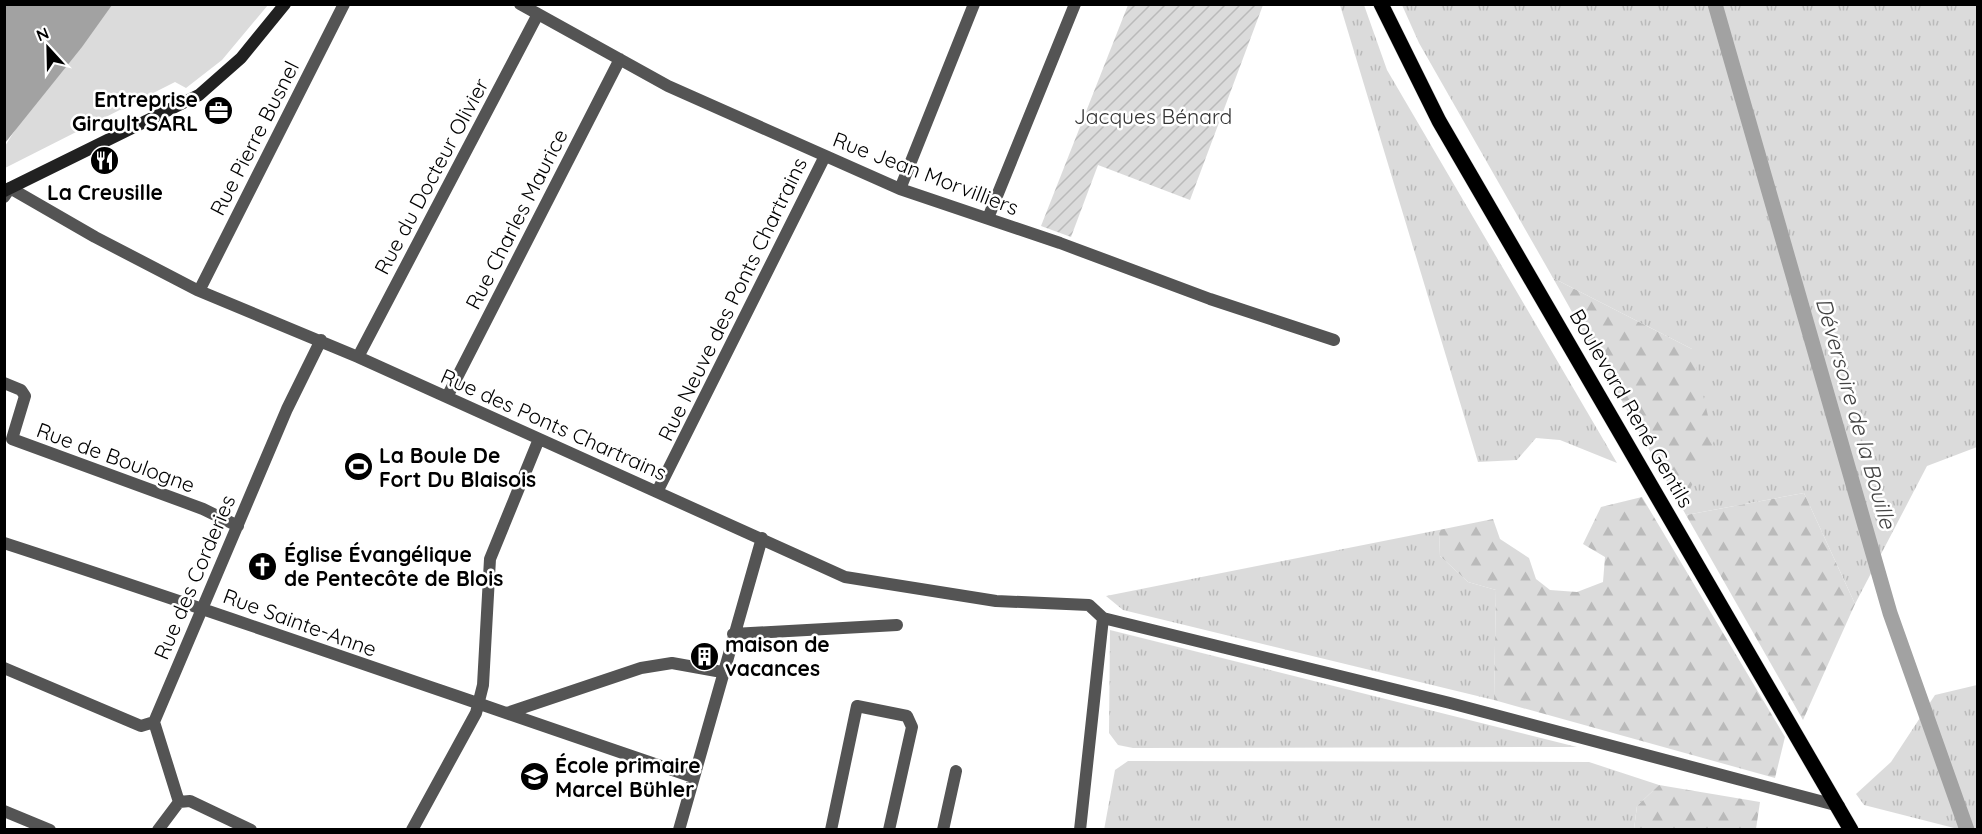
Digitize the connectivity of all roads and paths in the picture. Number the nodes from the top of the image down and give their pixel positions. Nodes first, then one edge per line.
1 (285, 4) edge
2 (344, 4) edge
3 (520, 4) edge
4 (974, 4) edge
5 (1075, 4) edge
6 (1381, 4) edge
7 (538, 14) junction
8 (620, 59) junction
9 (825, 156) junction
10 (900, 189) junction
11 (6, 192) edge
12 (988, 218) junction
13 (200, 289) junction
14 (321, 340) junction
15 (1334, 340) dead end
16 (358, 357) junction
17 (4, 382) edge
18 (447, 397) junction
19 (539, 439) junction
20 (657, 492) junction
21 (238, 526) junction
22 (762, 538) junction
23 (4, 543) edge
24 (201, 607) junction
25 (1103, 618) junction
26 (897, 624) dead end
27 (733, 634) junction
28 (4, 668) edge
29 (722, 672) junction
30 (479, 704) junction
31 (507, 713) junction
32 (154, 722) junction
33 (956, 771) dead end
34 (693, 777) junction
35 (179, 802) junction
36 (1839, 806) junction
37 (4, 811) edge
38 (48, 829) edge
39 (679, 829) edge
40 (158, 830) edge
41 (251, 830) edge
42 (412, 830) edge
43 (831, 830) edge
44 (889, 830) edge
45 (943, 830) edge
46 (1080, 830) edge
47 (1851, 830) edge

1 - 11 main road
2 - 13 street, Rue Pierre Busnel
3 - 7 street, Rue Jean Morvilliers
4 - 10 street
5 - 12 street
6 - 36 main road, Boulevard René Gentils
7 - 8 street, Rue Jean Morvilliers
7 - 16 street, Rue du Docteur Olivier
8 - 9 street, Rue Jean Morvilliers
8 - 18 street, Rue Charles Maurice
9 - 10 street, Rue Jean Morvilliers
9 - 20 street, Rue Neuve des Ponts Chartrains
10 - 12 street, Rue Jean Morvilliers
11 - 13 street, Rue des Ponts Chartrains
12 - 15 street, Rue Jean Morvilliers
13 - 14 street, Rue des Ponts Chartrains
14 - 16 street, Rue des Ponts Chartrains
14 - 21 street, Rue des Corderies
16 - 18 street, Rue des Ponts Chartrains
17 - 21 street, Rue de Boulogne
18 - 19 street, Rue des Ponts Chartrains
19 - 20 street, Rue des Ponts Chartrains
19 - 30 street
20 - 22 street, Rue des Ponts Chartrains
21 - 24 street, Rue des Corderies
22 - 25 street, Rue des Ponts Chartrains
22 - 27 street
23 - 24 street, Rue Sainte-Anne
24 - 30 street, Rue Sainte-Anne
24 - 32 street, Rue des Corderies
25 - 36 street, Rue des Ponts Chartrains
25 - 46 street
26 - 27 street
27 - 29 street
28 - 32 street
29 - 31 street
29 - 34 street
30 - 31 street, Rue Sainte-Anne
30 - 42 street
31 - 34 street, Rue Sainte-Anne
32 - 35 street
33 - 45 street
34 - 39 street
35 - 40 street
35 - 41 street
36 - 47 main road, Boulevard René Gentils
37 - 38 street
43 - 44 street

